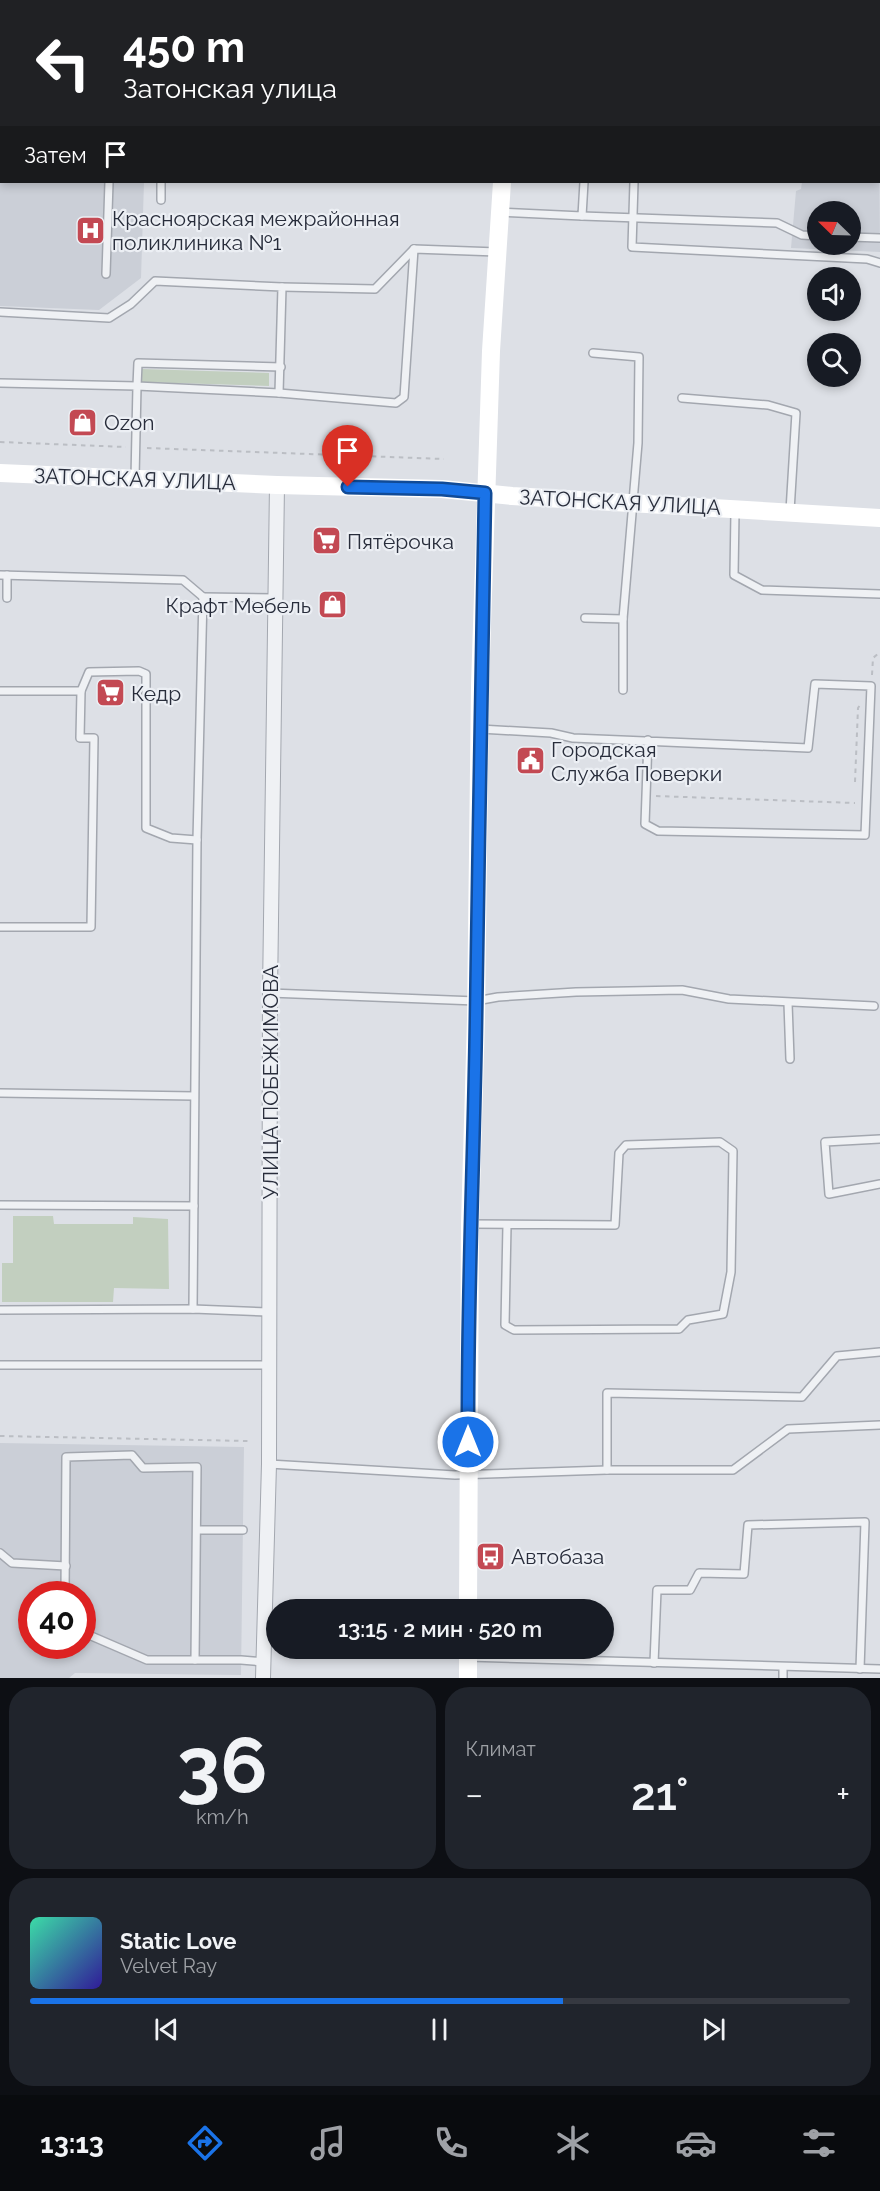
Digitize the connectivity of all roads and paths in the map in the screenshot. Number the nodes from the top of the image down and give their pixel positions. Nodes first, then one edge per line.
1 (109, 183) edge
2 (161, 183) edge
3 (502, 183) edge
4 (584, 183) edge
5 (634, 183) edge
6 (161, 200) dead end
7 (500, 212) junction
8 (582, 216) junction
9 (632, 218) junction
10 (807, 235) edge
11 (861, 237) edge
12 (880, 238) edge
13 (414, 249) junction
14 (498, 252) junction
15 (880, 262) edge
16 (106, 274) dead end
17 (282, 287) junction
18 (0, 312) edge
19 (592, 353) dead end
20 (281, 367) junction
21 (0, 383) edge
22 (137, 386) junction
23 (279, 393) junction
24 (682, 398) dead end
25 (0, 442) edge
26 (136, 447) junction
27 (444, 459) dead end
28 (0, 473) edge
29 (135, 478) junction
30 (277, 485) junction
31 (485, 493) junction
32 (633, 503) junction
33 (735, 508) junction
34 (790, 512) junction
35 (880, 518) edge
36 (4, 575) edge
37 (880, 594) edge
38 (203, 597) junction
39 (7, 598) dead end
40 (274, 598) junction
41 (585, 618) dead end
42 (623, 619) junction
43 (880, 651) edge
44 (871, 686) junction
45 (623, 690) dead end
46 (0, 691) edge
47 (81, 691) junction
48 (480, 729) junction
49 (648, 740) junction
50 (855, 791) dead end
51 (646, 796) junction
52 (855, 803) dead end
53 (197, 840) junction
54 (0, 927) edge
55 (270, 993) junction
56 (476, 1001) junction
57 (788, 1003) junction
58 (874, 1006) dead end
59 (790, 1059) dead end
60 (0, 1093) edge
61 (194, 1096) junction
62 (880, 1139) edge
63 (880, 1184) edge
64 (0, 1205) edge
65 (194, 1206) junction
66 (470, 1224) junction
67 (507, 1225) junction
68 (0, 1310) edge
69 (193, 1310) junction
70 (268, 1312) junction
71 (880, 1352) edge
72 (0, 1365) edge
73 (268, 1365) junction
74 (880, 1425) edge
75 (0, 1436) edge
76 (248, 1441) dead end
77 (269, 1464) junction
78 (607, 1470) junction
79 (469, 1474) junction
80 (196, 1530) junction
81 (243, 1530) dead end
82 (0, 1552) edge
83 (66, 1566) junction
84 (65, 1581) edge
85 (468, 1599) edge
86 (96, 1638) edge
87 (468, 1659) edge
88 (580, 1659) edge
89 (195, 1660) junction
90 (264, 1662) junction
91 (654, 1663) junction
92 (783, 1667) junction
93 (860, 1668) junction
94 (880, 1669) edge
95 (263, 1678) edge
96 (468, 1678) edge
97 (783, 1678) edge

1 - 16 lane
2 - 6 lane
3 - 7 street
4 - 8 lane
5 - 9 lane
7 - 8 lane
7 - 14 street
8 - 9 lane
9 - 10 lane
9 - 15 lane
11 - 12 lane
13 - 14 lane
13 - 17 lane
13 - 23 lane
14 - 31 street
17 - 18 lane
17 - 20 lane
19 - 32 lane
20 - 22 lane
20 - 23 lane
21 - 22 lane
22 - 23 lane
22 - 26 lane
24 - 34 lane
25 - 26 path
26 - 27 path
26 - 29 lane
28 - 29 street, ЗАТОНСКАЯ УЛИЦА
29 - 30 street, ЗАТОНСКАЯ УЛИЦА
30 - 31 street, ЗАТОНСКАЯ УЛИЦА
30 - 40 street, УЛИЦА ПОБЕЖИМОВА
31 - 32 street, ЗАТОНСКАЯ УЛИЦА
31 - 48 street
32 - 33 street, ЗАТОНСКАЯ УЛИЦА
32 - 42 lane
33 - 34 street, ЗАТОНСКАЯ УЛИЦА
33 - 37 lane
34 - 35 street, ЗАТОНСКАЯ УЛИЦА
36 - 38 lane
36 - 39 lane
38 - 40 lane
38 - 53 lane
40 - 55 street, УЛИЦА ПОБЕЖИМОВА
41 - 42 lane
42 - 45 lane
43 - 44 path
44 - 49 lane
44 - 50 path
44 - 51 lane
46 - 47 lane
47 - 53 lane
47 - 54 lane
48 - 49 lane
48 - 56 street
49 - 51 lane
51 - 52 path
53 - 61 lane
55 - 56 lane
55 - 70 street, УЛИЦА ПОБЕЖИМОВА
56 - 57 lane
56 - 66 street
57 - 58 lane
57 - 59 lane
60 - 61 lane
61 - 65 lane
62 - 63 lane
64 - 65 lane
65 - 69 lane
66 - 67 lane
66 - 79 street
67 - 67 lane
68 - 69 lane
69 - 70 lane
70 - 73 street, УЛИЦА ПОБЕЖИМОВА
71 - 78 lane
72 - 73 lane
73 - 77 street, УЛИЦА ПОБЕЖИМОВА
74 - 78 lane
75 - 76 path
77 - 79 lane
77 - 90 street, УЛИЦА ПОБЕЖИМОВА
78 - 79 lane
79 - 85 street
80 - 81 lane
80 - 83 lane
80 - 89 lane
82 - 83 lane
83 - 84 lane
86 - 89 lane
87 - 96 street
88 - 91 lane
89 - 90 lane
90 - 95 street, УЛИЦА ПОБЕЖИМОВА
91 - 92 lane
91 - 93 lane
92 - 93 lane
92 - 97 lane
93 - 94 lane

